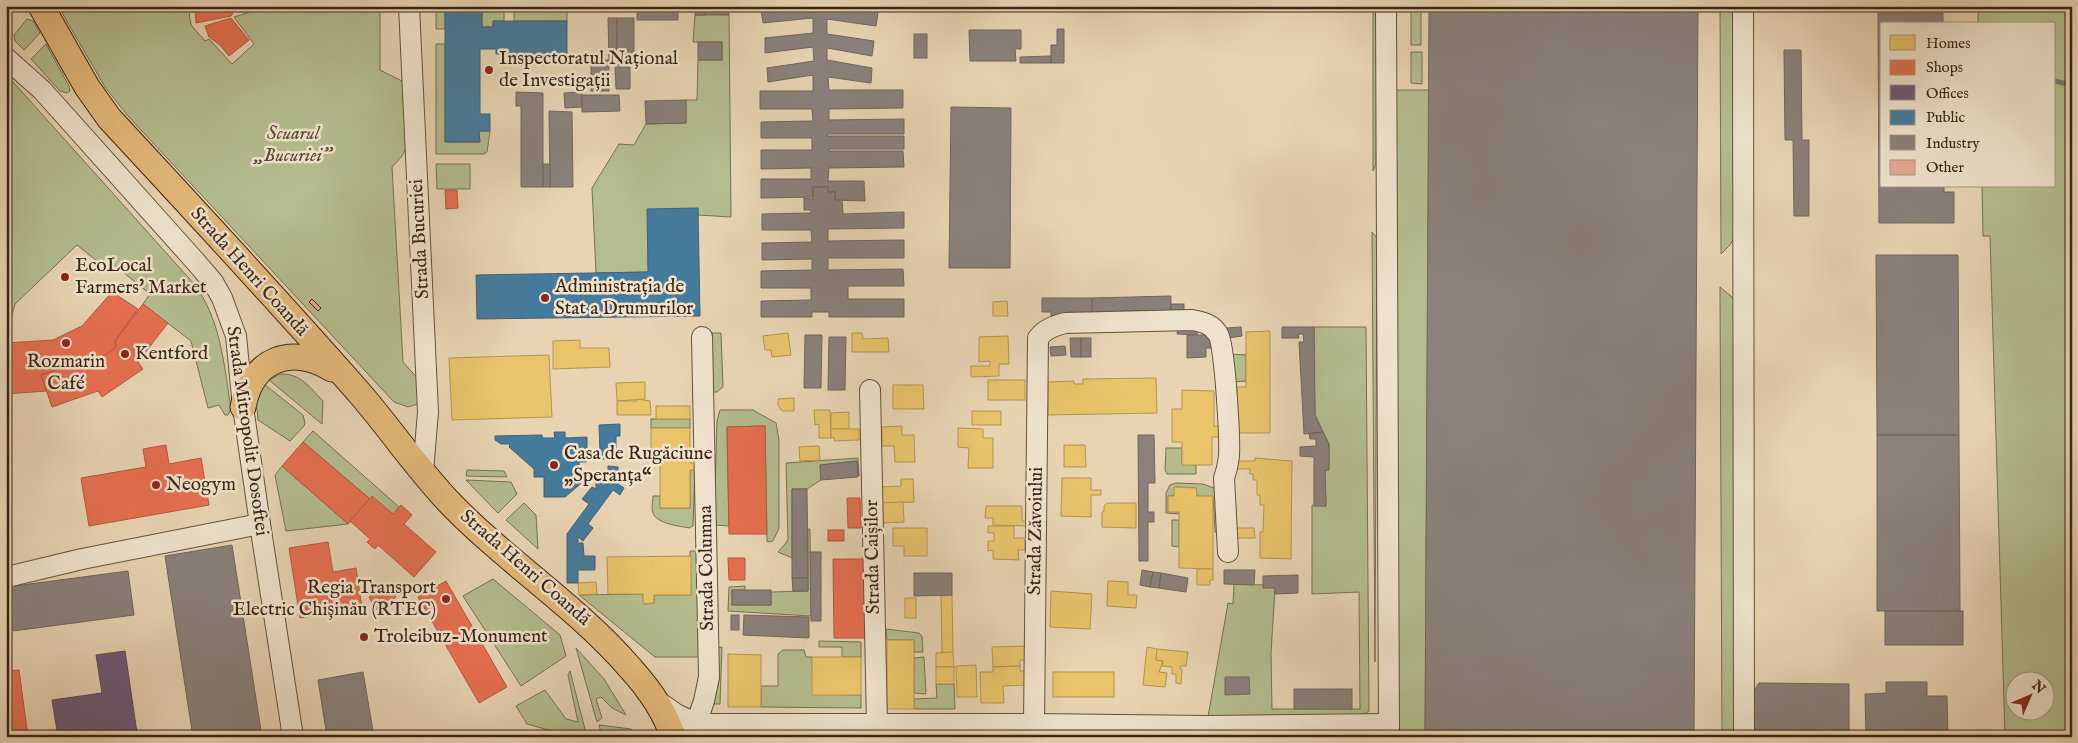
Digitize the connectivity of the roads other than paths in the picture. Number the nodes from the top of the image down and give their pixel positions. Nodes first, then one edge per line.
1 (41, 6) edge
2 (409, 6) edge
3 (1386, 6) edge
4 (1743, 6) edge
5 (6, 58) edge
6 (702, 337) dead end
7 (346, 380) junction
8 (870, 390) dead end
9 (243, 407) junction
10 (423, 472) junction
11 (260, 524) junction
12 (1228, 552) dead end
13 (7, 577) edge
14 (654, 698) junction
15 (877, 724) junction
16 (1034, 724) junction
17 (694, 730) edge
18 (1389, 730) edge
19 (293, 737) edge
20 (673, 737) edge
21 (1744, 737) edge

1 - 7 main road, Strada Henri Coandă
2 - 10 street, Strada Bucuriei
3 - 18 street
4 - 21 street
5 - 9 street, Strada Mitropolit Dosoftei
6 - 17 street, Strada Columna
7 - 9 main road
7 - 10 main road, Strada Henri Coandă
8 - 15 street, Strada Caișilor
9 - 11 street, Strada Mitropolit Dosoftei
10 - 14 main road, Strada Henri Coandă
11 - 13 street
11 - 19 street, Strada Mitropolit Dosoftei
12 - 16 street, Strada Zăvoiului
14 - 17 street, Strada Henri Coandă
14 - 20 main road
15 - 16 street, Strada Henri Coandă
15 - 17 street, Strada Henri Coandă
16 - 18 street, Strada Henri Coandă

